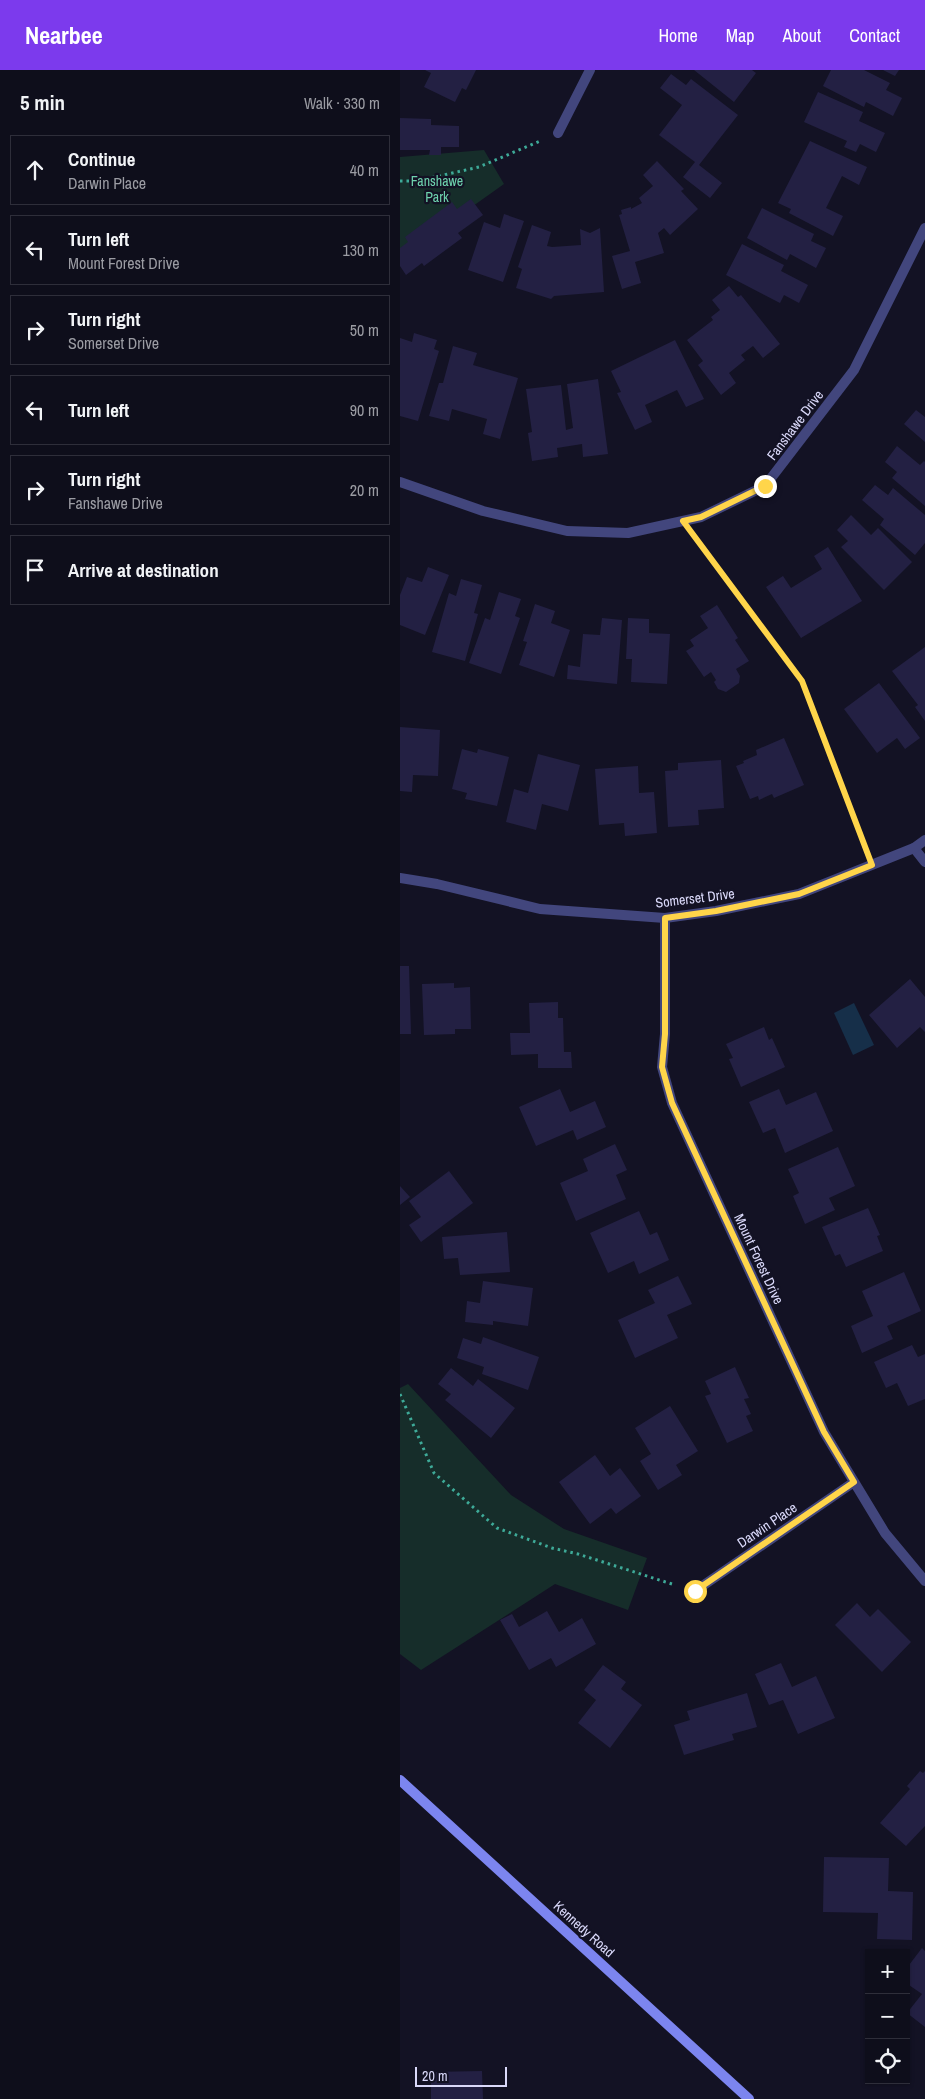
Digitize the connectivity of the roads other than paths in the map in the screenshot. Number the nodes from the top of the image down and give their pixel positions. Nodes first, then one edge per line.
1 (590, 70) edge
2 (558, 133) road end
3 (925, 228) edge
4 (400, 482) edge
5 (925, 840) edge
6 (914, 848) junction
7 (925, 862) edge
8 (400, 878) edge
9 (665, 918) junction
10 (854, 1482) junction
11 (925, 1580) edge
12 (695, 1591) road end
13 (400, 1780) edge
14 (749, 2099) edge

1 - 2 street
3 - 4 street, Fanshawe Drive
5 - 6 street, Somerset Drive
6 - 7 street
6 - 9 street, Somerset Drive
8 - 9 street, Somerset Drive
9 - 10 street, Mount Forest Drive
10 - 11 street, Mount Forest Drive
10 - 12 street, Darwin Place
13 - 14 main road, Kennedy Road

